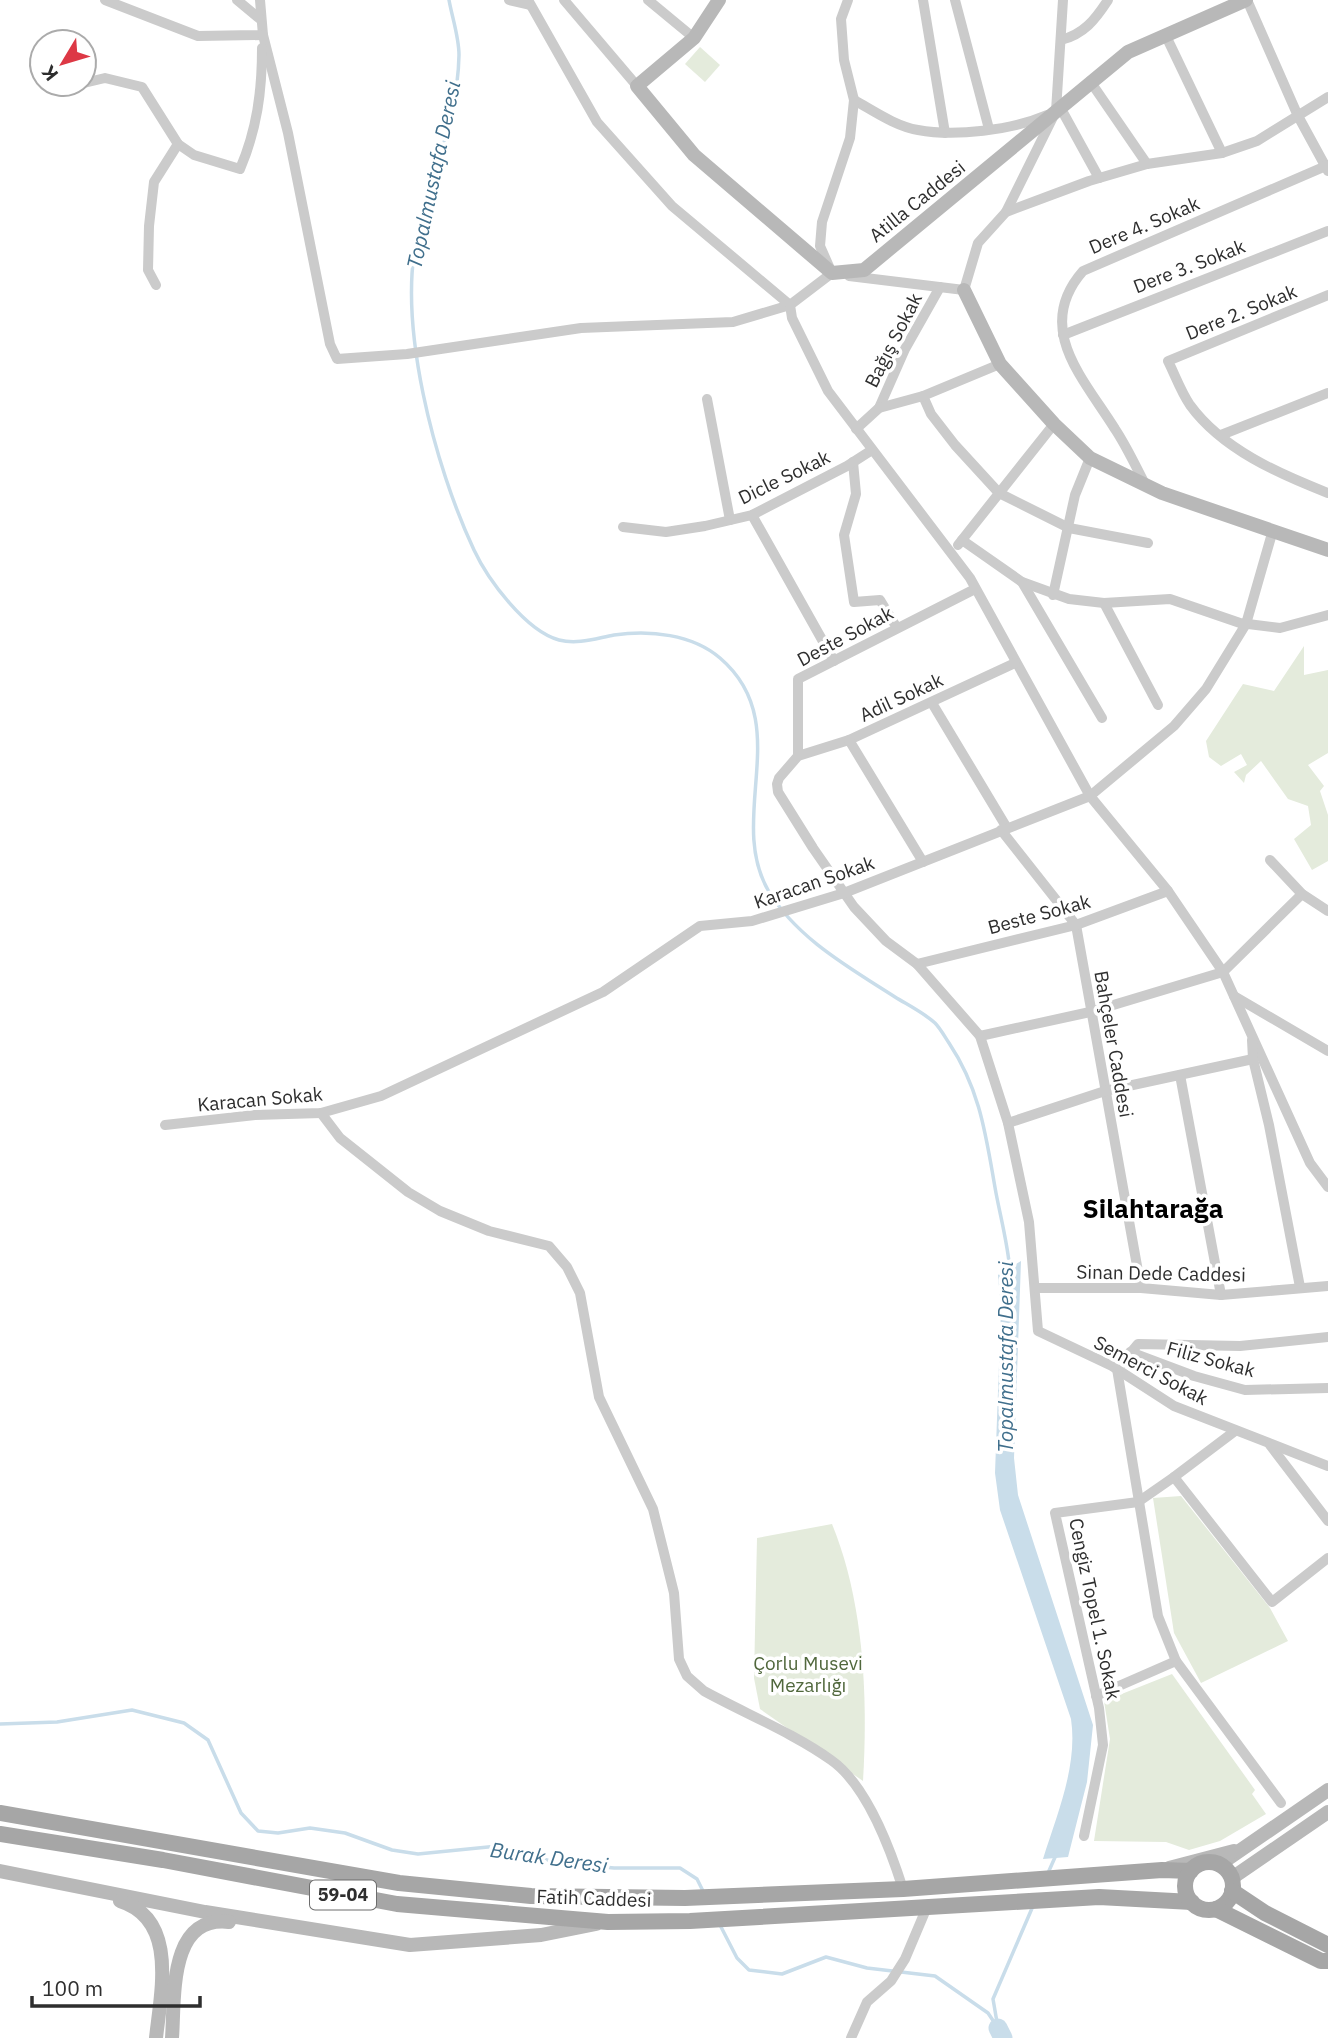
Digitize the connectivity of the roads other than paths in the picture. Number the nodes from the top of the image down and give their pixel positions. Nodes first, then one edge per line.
1 (105, 0) edge
2 (237, 0) edge
3 (260, 0) edge
4 (509, 0) edge
5 (565, 0) edge
6 (648, 0) edge
7 (719, 0) edge
8 (848, 0) edge
9 (923, 0) edge
10 (955, 0) edge
11 (1063, 0) edge
12 (1108, 0) edge
13 (1246, 0) edge
14 (529, 3) edge
15 (1230, 4) edge
16 (260, 19) junction
17 (1165, 34) junction
18 (263, 35) junction
19 (694, 38) junction
20 (1061, 40) junction
21 (98, 80) edge
22 (1090, 81) junction
23 (637, 86) junction
24 (1328, 97) edge
25 (854, 100) junction
26 (1058, 109) junction
27 (1298, 116) junction
28 (989, 129) junction
29 (946, 133) junction
30 (178, 144) junction
31 (1222, 153) junction
32 (1147, 164) junction
33 (1327, 167) edge
34 (1099, 178) junction
35 (1006, 212) junction
36 (1328, 230) edge
37 (832, 274) junction
38 (156, 285) dead end
39 (940, 287) junction
40 (964, 290) junction
41 (1328, 295) edge
42 (790, 305) junction
43 (1063, 335) junction
44 (1000, 364) junction
45 (1328, 393) edge
46 (923, 396) junction
47 (707, 399) dead end
48 (879, 408) junction
49 (1054, 424) junction
50 (856, 429) junction
51 (1221, 435) junction
52 (872, 450) junction
53 (1090, 458) junction
54 (853, 463) junction
55 (1146, 486) junction
56 (999, 493) junction
57 (1328, 493) edge
58 (752, 515) junction
59 (730, 520) junction
60 (623, 527) dead end
61 (1069, 528) junction
62 (1273, 530) junction
63 (962, 540) junction
64 (1149, 543) dead end
65 (1328, 550) edge
66 (952, 553) junction
67 (1022, 582) junction
68 (975, 589) junction
69 (1053, 595) junction
70 (1104, 603) junction
71 (1328, 615) edge
72 (1246, 624) junction
73 (897, 628) junction
74 (834, 660) junction
75 (1015, 663) junction
76 (932, 703) junction
77 (1158, 705) dead end
78 (1102, 718) dead end
79 (849, 740) junction
80 (798, 756) junction
81 (1090, 796) junction
82 (1004, 829) junction
83 (1270, 860) dead end
84 (922, 862) junction
85 (1168, 891) junction
86 (844, 893) junction
87 (1302, 894) junction
88 (1328, 911) edge
89 (1076, 925) junction
90 (917, 964) junction
91 (1223, 972) junction
92 (1234, 996) junction
93 (1090, 1012) junction
94 (1251, 1032) junction
95 (980, 1036) junction
96 (1328, 1051) edge
97 (1253, 1059) junction
98 (1180, 1075) junction
99 (1105, 1091) junction
100 (321, 1113) junction
101 (1008, 1123) junction
102 (165, 1125) dead end
103 (1328, 1187) edge
104 (1328, 1286) edge
105 (1300, 1287) junction
106 (1036, 1288) junction
107 (1141, 1289) junction
108 (1221, 1295) junction
109 (1328, 1337) edge
110 (1130, 1352) junction
111 (1117, 1369) junction
112 (1328, 1388) edge
113 (1235, 1431) junction
114 (1269, 1444) junction
115 (1328, 1466) edge
116 (1174, 1477) junction
117 (1139, 1502) junction
118 (1328, 1521) edge
119 (1328, 1558) edge
120 (1176, 1661) junction
121 (1096, 1696) junction
122 (1328, 1790) edge
123 (1281, 1803) dead end
124 (1328, 1812) edge
125 (0, 1813) edge
126 (0, 1834) edge
127 (1084, 1836) dead end
128 (1242, 1849) junction
129 (1219, 1865) junction
130 (1162, 1870) junction
131 (0, 1871) edge
132 (1191, 1871) junction
133 (1232, 1884) junction
134 (68, 1885) junction
135 (903, 1889) junction
136 (1192, 1902) junction
137 (927, 1907) junction
138 (1216, 1909) junction
139 (266, 1922) junction
140 (608, 1922) junction
141 (1328, 1945) edge
142 (1328, 1961) edge
143 (156, 2038) edge
144 (172, 2038) edge
145 (850, 2038) edge

1 - 18 street
2 - 16 street
3 - 16 street
4 - 14 street
5 - 23 street
6 - 19 street
7 - 19 street
8 - 25 street
9 - 29 street
10 - 28 street
11 - 20 street
12 - 20 street
13 - 15 street, Atilla Caddesi
13 - 27 street
14 - 42 street
15 - 17 street, Atilla Caddesi
16 - 18 street
17 - 22 street, Atilla Caddesi
17 - 31 street
18 - 30 street
18 - 42 street
19 - 23 street
20 - 26 street
21 - 30 street
22 - 26 street, Atilla Caddesi
22 - 32 street
23 - 37 street
24 - 27 street
25 - 29 street
25 - 37 street
26 - 28 street
26 - 34 street
26 - 35 street
26 - 37 street, Atilla Caddesi
27 - 31 street
27 - 33 street
28 - 29 street
30 - 38 street
31 - 32 street
32 - 34 street
33 - 43 street, Dere 4. Sokak
34 - 35 street
35 - 40 street
36 - 43 street, Dere 3. Sokak
37 - 39 street
37 - 42 street
39 - 40 street
39 - 48 street, Bağış Sokak
40 - 44 street
41 - 51 street, Dere 2. Sokak
42 - 50 street
43 - 55 street, Dere 4. Sokak
44 - 46 street
44 - 49 street
45 - 51 street
46 - 48 street
46 - 56 street
47 - 59 street
48 - 50 street
49 - 53 street
49 - 56 street
50 - 52 street
51 - 57 street
52 - 54 street, Dicle Sokak
52 - 66 street
53 - 55 street
53 - 61 street
54 - 58 street, Dicle Sokak
54 - 73 street
55 - 62 street
56 - 61 street
56 - 63 street
58 - 59 street, Dicle Sokak
58 - 74 street
59 - 60 street, Dicle Sokak
61 - 64 street
61 - 69 street
62 - 65 street
62 - 72 street, Karacan Sokak
63 - 66 street
63 - 67 street
66 - 68 street
67 - 69 street
67 - 78 street
68 - 73 street, Deste Sokak
68 - 75 street
69 - 70 street
70 - 72 street
70 - 77 street
71 - 72 street
72 - 81 street, Karacan Sokak
73 - 74 street, Deste Sokak
74 - 80 street, Deste Sokak
75 - 76 street, Adil Sokak
75 - 81 street
76 - 79 street, Adil Sokak
76 - 82 street, Bahçeler Caddesi
79 - 80 street, Adil Sokak
79 - 84 street
80 - 86 street
81 - 82 street, Karacan Sokak
81 - 85 street
82 - 84 street, Karacan Sokak
82 - 89 street, Bahçeler Caddesi
83 - 87 street
84 - 86 street, Karacan Sokak
85 - 89 street, Beste Sokak
85 - 91 street
86 - 90 street
86 - 100 street, Karacan Sokak
87 - 88 street
87 - 91 street
89 - 90 street, Beste Sokak
89 - 93 street, Bahçeler Caddesi
90 - 95 street
91 - 92 street
91 - 93 street
92 - 94 street
92 - 96 street
93 - 95 street
93 - 99 street, Bahçeler Caddesi
94 - 97 street
94 - 103 street
95 - 101 street
97 - 98 street
97 - 105 street
98 - 99 street
98 - 108 street
99 - 101 street
99 - 107 street, Bahçeler Caddesi
100 - 102 street, Karacan Sokak
100 - 135 street
101 - 106 street
104 - 105 street, Sinan Dede Caddesi
105 - 108 street, Sinan Dede Caddesi
106 - 107 street, Sinan Dede Caddesi
106 - 111 street, Semerci Sokak
107 - 108 street, Sinan Dede Caddesi
109 - 110 street
110 - 111 street
110 - 112 street, Filiz Sokak
111 - 113 street, Semerci Sokak
111 - 117 street
113 - 114 street, Semerci Sokak
113 - 116 street, Cengiz Topel 1. Sokak
114 - 115 street, Semerci Sokak
114 - 118 street
116 - 117 street, Cengiz Topel 1. Sokak
116 - 119 street
117 - 120 street
117 - 121 street, Cengiz Topel 1. Sokak
120 - 121 street
120 - 123 street
121 - 127 street, Cengiz Topel 1. Sokak
122 - 128 street
124 - 133 street
125 - 135 main road, Fatih Caddesi / 59-04
126 - 140 main road, Fatih Caddesi / 59-04
128 - 129 street
128 - 130 street
129 - 132 main road
129 - 133 main road
130 - 132 main road
130 - 135 main road, 59-04
131 - 134 street
132 - 136 main road
133 - 138 main road
133 - 141 main road
134 - 139 street
134 - 143 street
136 - 137 main road, Fatih Caddesi / 59-04
136 - 138 main road
137 - 140 main road, Fatih Caddesi / 59-04
137 - 145 street
138 - 142 main road
139 - 140 street
139 - 144 street

